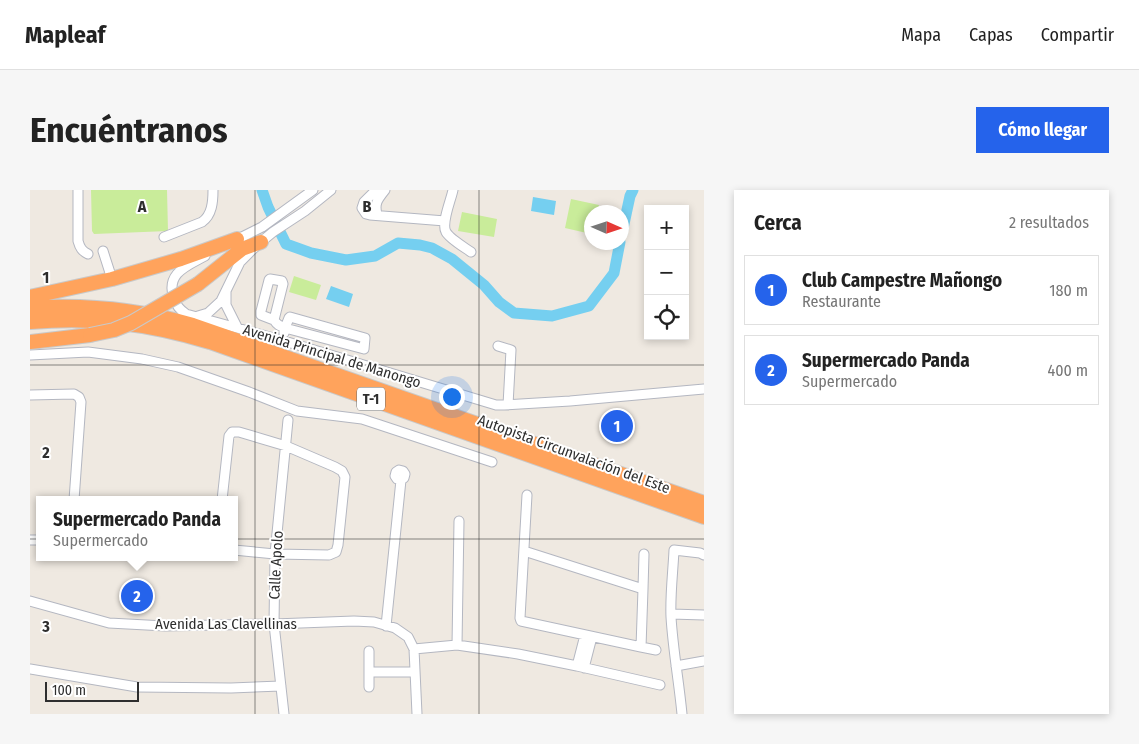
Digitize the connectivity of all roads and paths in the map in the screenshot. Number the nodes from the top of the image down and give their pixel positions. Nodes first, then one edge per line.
1 (78, 190) edge
2 (213, 190) edge
3 (313, 190) edge
4 (331, 190) edge
5 (376, 190) edge
6 (385, 190) edge
7 (453, 190) edge
8 (370, 216) junction
9 (445, 221) junction
10 (164, 237) dead end
11 (237, 239) junction
12 (261, 242) junction
13 (103, 251) dead end
14 (471, 252) dead end
15 (88, 254) dead end
16 (112, 278) junction
17 (226, 289) junction
18 (30, 297) edge
19 (30, 308) edge
20 (198, 316) junction
21 (274, 320) dead end
22 (30, 322) edge
23 (237, 327) junction
24 (286, 328) junction
25 (282, 340) junction
26 (30, 342) edge
27 (498, 346) dead end
28 (30, 355) edge
29 (704, 389) edge
30 (30, 395) edge
31 (508, 405) junction
32 (288, 420) dead end
33 (286, 446) junction
34 (492, 462) dead end
35 (401, 480) dead end
36 (527, 495) dead end
37 (74, 496) edge
38 (222, 496) edge
39 (704, 503) edge
40 (704, 517) edge
41 (459, 521) dead end
42 (238, 550) edge
43 (524, 552) junction
44 (275, 554) junction
45 (644, 554) dead end
46 (704, 555) edge
47 (644, 589) junction
48 (30, 601) edge
49 (671, 614) junction
50 (704, 615) edge
51 (274, 624) junction
52 (386, 626) junction
53 (588, 636) junction
54 (457, 645) junction
55 (641, 647) junction
56 (414, 649) junction
57 (656, 650) dead end
58 (369, 651) dead end
59 (704, 660) edge
60 (676, 666) junction
61 (580, 667) junction
62 (30, 669) edge
63 (370, 672) junction
64 (415, 672) junction
65 (660, 685) dead end
66 (281, 686) junction
67 (369, 687) dead end
68 (284, 714) edge
69 (417, 714) edge
70 (682, 714) edge

1 - 15 street
2 - 10 street
3 - 11 street
4 - 12 street
5 - 8 street
6 - 8 street
7 - 9 street
8 - 9 street
9 - 14 street
11 - 16 highway
11 - 20 street, Avenida Principal de Manongo
12 - 17 street
12 - 26 highway, bridge
13 - 16 street
16 - 18 highway
17 - 20 street
17 - 23 street
19 - 39 highway, Autopista Circunvalación del Este / T-1
20 - 23 street, Avenida Principal de Manongo
21 - 24 street
22 - 40 highway, Autopista Circunvalación del Este / T-1
23 - 25 street, Avenida Principal de Manongo
24 - 24 street
24 - 25 street
25 - 31 street, Avenida Principal de Manongo
27 - 31 street
28 - 34 street
29 - 31 street, Avenida Principal de Manongo
30 - 37 street
32 - 33 street, Calle Apolo
33 - 38 street
33 - 44 street, Calle Apolo
33 - 44 street
35 - 52 street
36 - 43 street
41 - 54 street
42 - 44 street
43 - 47 street
43 - 53 street
44 - 51 street, Calle Apolo
45 - 47 street
46 - 49 street
47 - 55 street
48 - 51 street, Avenida Las Clavellinas
49 - 50 street
49 - 60 street
51 - 52 street, Avenida Las Clavellinas
51 - 66 street, Calle Apolo
52 - 56 street, Avenida Las Clavellinas
53 - 55 street
53 - 61 street
54 - 56 street
54 - 61 street
55 - 57 street
56 - 64 street
58 - 63 street
59 - 60 street
60 - 70 street
61 - 65 street
62 - 66 street
63 - 64 street
63 - 67 street
64 - 69 street
66 - 68 street, Calle Apolo

